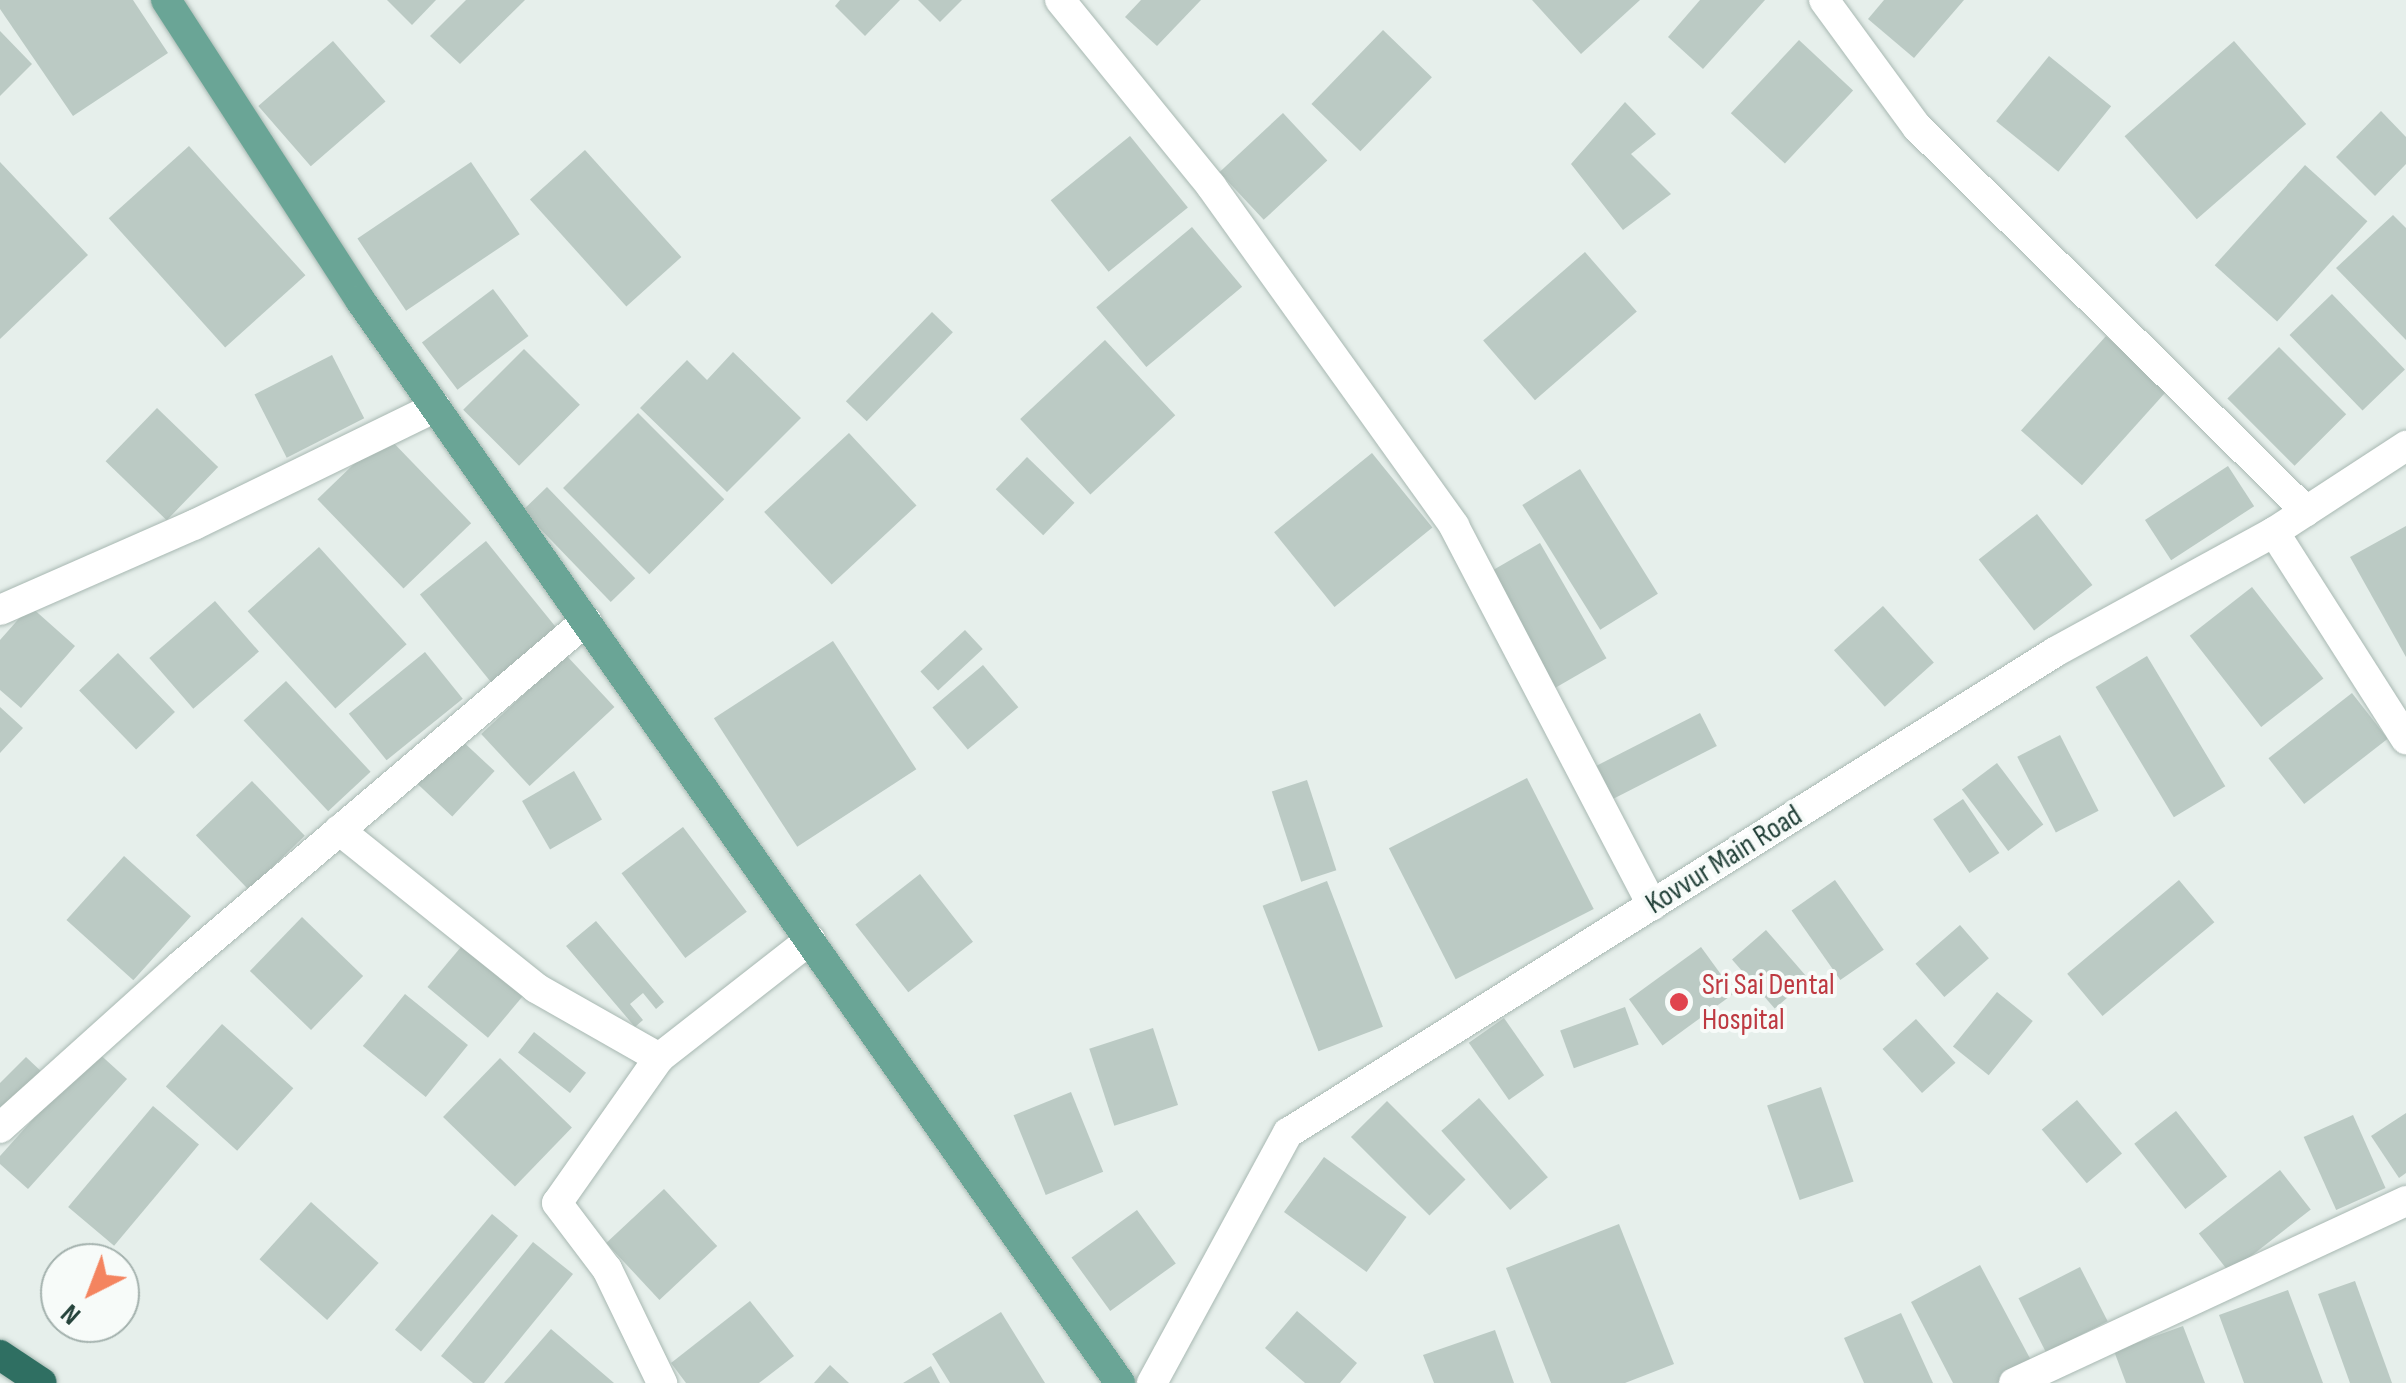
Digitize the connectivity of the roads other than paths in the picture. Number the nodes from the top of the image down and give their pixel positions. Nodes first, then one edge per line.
1 (166, 0) edge
2 (1060, 0) edge
3 (1824, 0) edge
4 (436, 407) junction
5 (2406, 446) edge
6 (2306, 511) junction
7 (2274, 532) junction
8 (0, 610) edge
9 (586, 622) junction
10 (2406, 738) edge
11 (339, 830) junction
12 (1652, 905) junction
13 (810, 940) junction
14 (659, 1058) junction
15 (0, 1128) edge
16 (2406, 1201) edge
17 (0, 1354) edge
18 (42, 1383) edge
19 (662, 1383) edge
20 (1120, 1383) edge
21 (1152, 1383) edge
22 (2014, 1383) edge

1 - 4 main road
2 - 12 street
3 - 6 street
4 - 8 street
4 - 9 main road
5 - 6 street, Kovvur Main Road
6 - 7 street, Kovvur Main Road
7 - 10 street
7 - 12 street, Kovvur Main Road
9 - 11 street
9 - 13 main road
11 - 14 street
11 - 15 street
12 - 21 street, Kovvur Main Road
13 - 14 street
13 - 20 main road
14 - 19 street
16 - 22 street
17 - 18 highway

